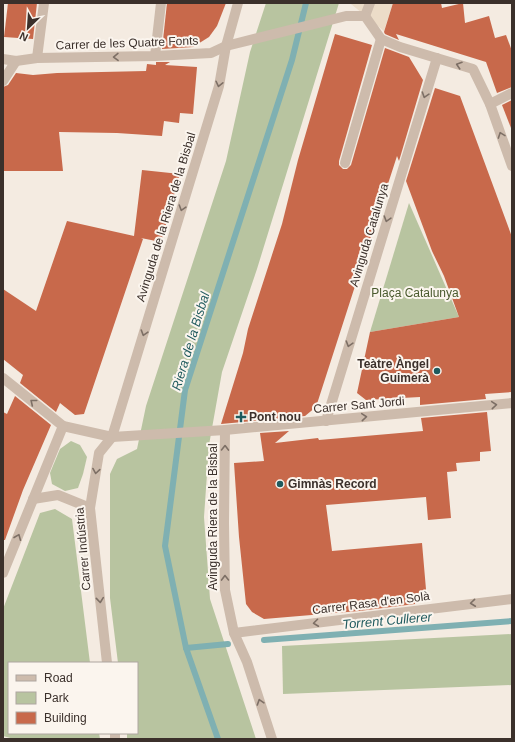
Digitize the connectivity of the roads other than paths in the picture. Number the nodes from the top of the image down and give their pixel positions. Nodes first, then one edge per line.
1 (44, 3) edge
2 (161, 3) edge
3 (238, 3) edge
4 (370, 3) edge
5 (365, 16) junction
6 (381, 39) junction
7 (226, 46) junction
8 (155, 56) junction
9 (37, 58) junction
10 (437, 58) junction
11 (3, 60) edge
12 (16, 60) junction
13 (3, 81) edge
14 (512, 93) edge
15 (490, 104) junction
16 (345, 163) dead end
17 (512, 166) edge
18 (3, 378) edge
19 (512, 403) edge
20 (326, 421) junction
21 (63, 426) junction
22 (225, 430) junction
23 (112, 437) junction
24 (33, 499) junction
25 (90, 508) junction
26 (3, 573) edge
27 (512, 599) edge
28 (234, 633) junction
29 (107, 662) edge
30 (272, 739) edge

1 - 9 street
2 - 8 street
3 - 7 street, Avinguda de la Riera de la Bisbal
4 - 5 street
5 - 6 street
5 - 7 street, Carrer de les Quatre Fonts
6 - 10 street
6 - 16 street
7 - 8 street, Carrer de les Quatre Fonts
7 -> 23 street, Avinguda de la Riera de la Bisbal
8 -> 9 street, Carrer de les Quatre Fonts
9 - 12 street, Carrer de les Quatre Fonts
15 -> 10 street
10 -> 20 street, Avinguda Catalunya
11 - 12 street, Carrer de les Quatre Fonts
12 - 13 street
14 - 15 street
17 -> 15 street
21 -> 18 street
20 -> 19 street, Carrer Sant Jordi
20 - 22 street, Carrer Sant Jordi
21 - 23 street, Carrer Sant Jordi
21 - 24 street
22 - 23 street, Carrer Sant Jordi
28 -> 22 street, Avinguda Riera de la Bisbal
23 -> 25 street, Carrer Indústria
24 - 25 street
26 -> 24 street
25 -> 29 street, Carrer Indústria
27 -> 28 street, Carrer Rasa d'en Solà
30 -> 28 street, Avinguda Riera de la Bisbal

